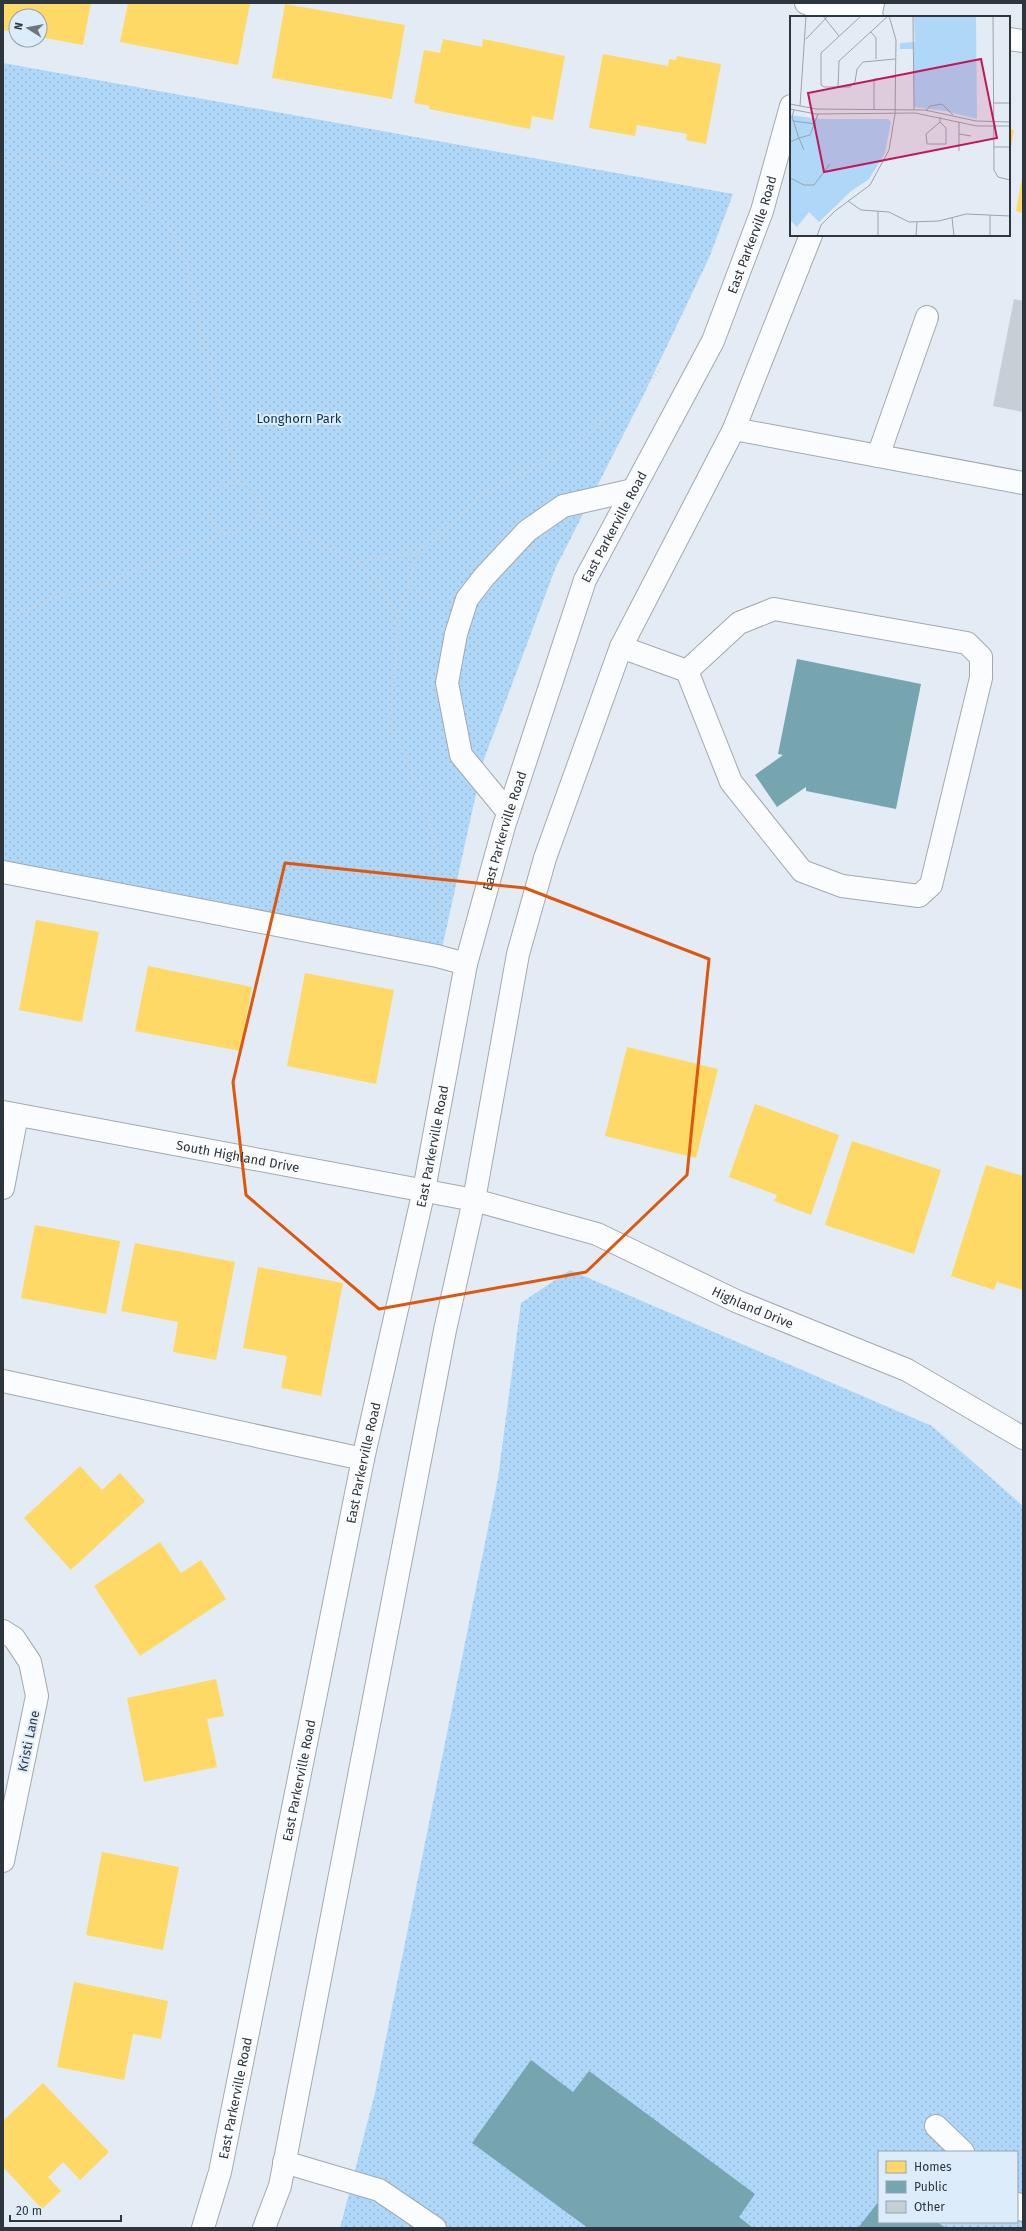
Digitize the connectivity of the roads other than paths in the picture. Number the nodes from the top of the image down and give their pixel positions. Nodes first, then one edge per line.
1 (872, 3) edge
2 (815, 7) edge
3 (865, 16) edge
4 (871, 16) edge
5 (1010, 39) edge
6 (1023, 41) edge
7 (790, 110) edge
8 (811, 236) edge
9 (928, 317) dead end
10 (734, 429) junction
11 (878, 456) junction
12 (1023, 483) edge
13 (633, 490) junction
14 (621, 647) junction
15 (687, 671) junction
16 (508, 812) junction
17 (3, 872) edge
18 (466, 964) junction
19 (10, 1113) edge
20 (3, 1188) edge
21 (424, 1190) junction
22 (474, 1200) junction
23 (3, 1381) edge
24 (1023, 1438) edge
25 (363, 1458) junction
26 (3, 1631) edge
27 (3, 1856) edge
28 (936, 2126) dead end
29 (962, 2151) edge
30 (284, 2162) junction
31 (410, 2220) edge
32 (203, 2228) edge
33 (264, 2228) edge
34 (435, 2228) edge

1 - 4 main road
2 - 3 main road
5 - 6 main road
7 - 13 main road, East Parkerville Road
8 - 10 main road
9 - 11 main road
10 - 11 main road
10 - 14 main road
11 - 12 main road
13 - 16 main road, East Parkerville Road
13 - 16 main road
14 - 15 main road
14 - 22 main road
15 - 15 main road
16 - 18 main road, East Parkerville Road
17 - 18 main road
18 - 21 main road, East Parkerville Road
19 - 20 main road
19 - 21 main road, South Highland Drive
21 - 22 main road, South Highland Drive
21 - 25 main road, East Parkerville Road
22 - 24 main road, Highland Drive
22 - 30 main road
23 - 25 main road
25 - 32 main road, East Parkerville Road
26 - 27 main road, Kristi Lane
28 - 29 main road
30 - 31 main road
30 - 33 main road
31 - 34 main road

